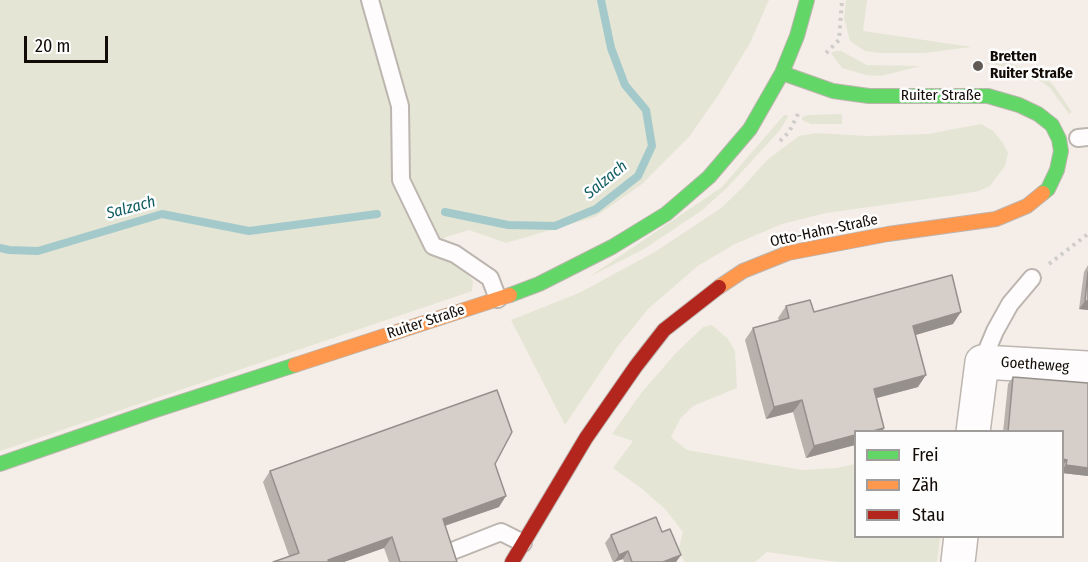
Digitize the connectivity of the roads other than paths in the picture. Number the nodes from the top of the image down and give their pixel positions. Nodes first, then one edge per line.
1 (370, 0) edge
2 (807, 0) edge
3 (782, 73) junction
4 (1075, 138) edge
5 (1032, 278) road end
6 (498, 299) junction
7 (982, 362) junction
8 (1088, 368) edge
9 (973, 430) edge
10 (0, 464) edge
11 (961, 538) edge
12 (523, 543) junction
13 (455, 550) edge
14 (512, 562) edge
15 (958, 562) edge

1 - 6 lane
2 - 3 street, Ruiter Straße
3 - 4 street, Ruiter Straße
3 - 6 street, Ruiter Straße
4 - 12 street, Otto-Hahn-Straße
5 - 7 lane
6 - 10 street, Ruiter Straße
7 - 8 street, Goetheweg
7 - 9 street
11 - 15 street
12 - 13 lane
12 - 14 street, Otto-Hahn-Straße

